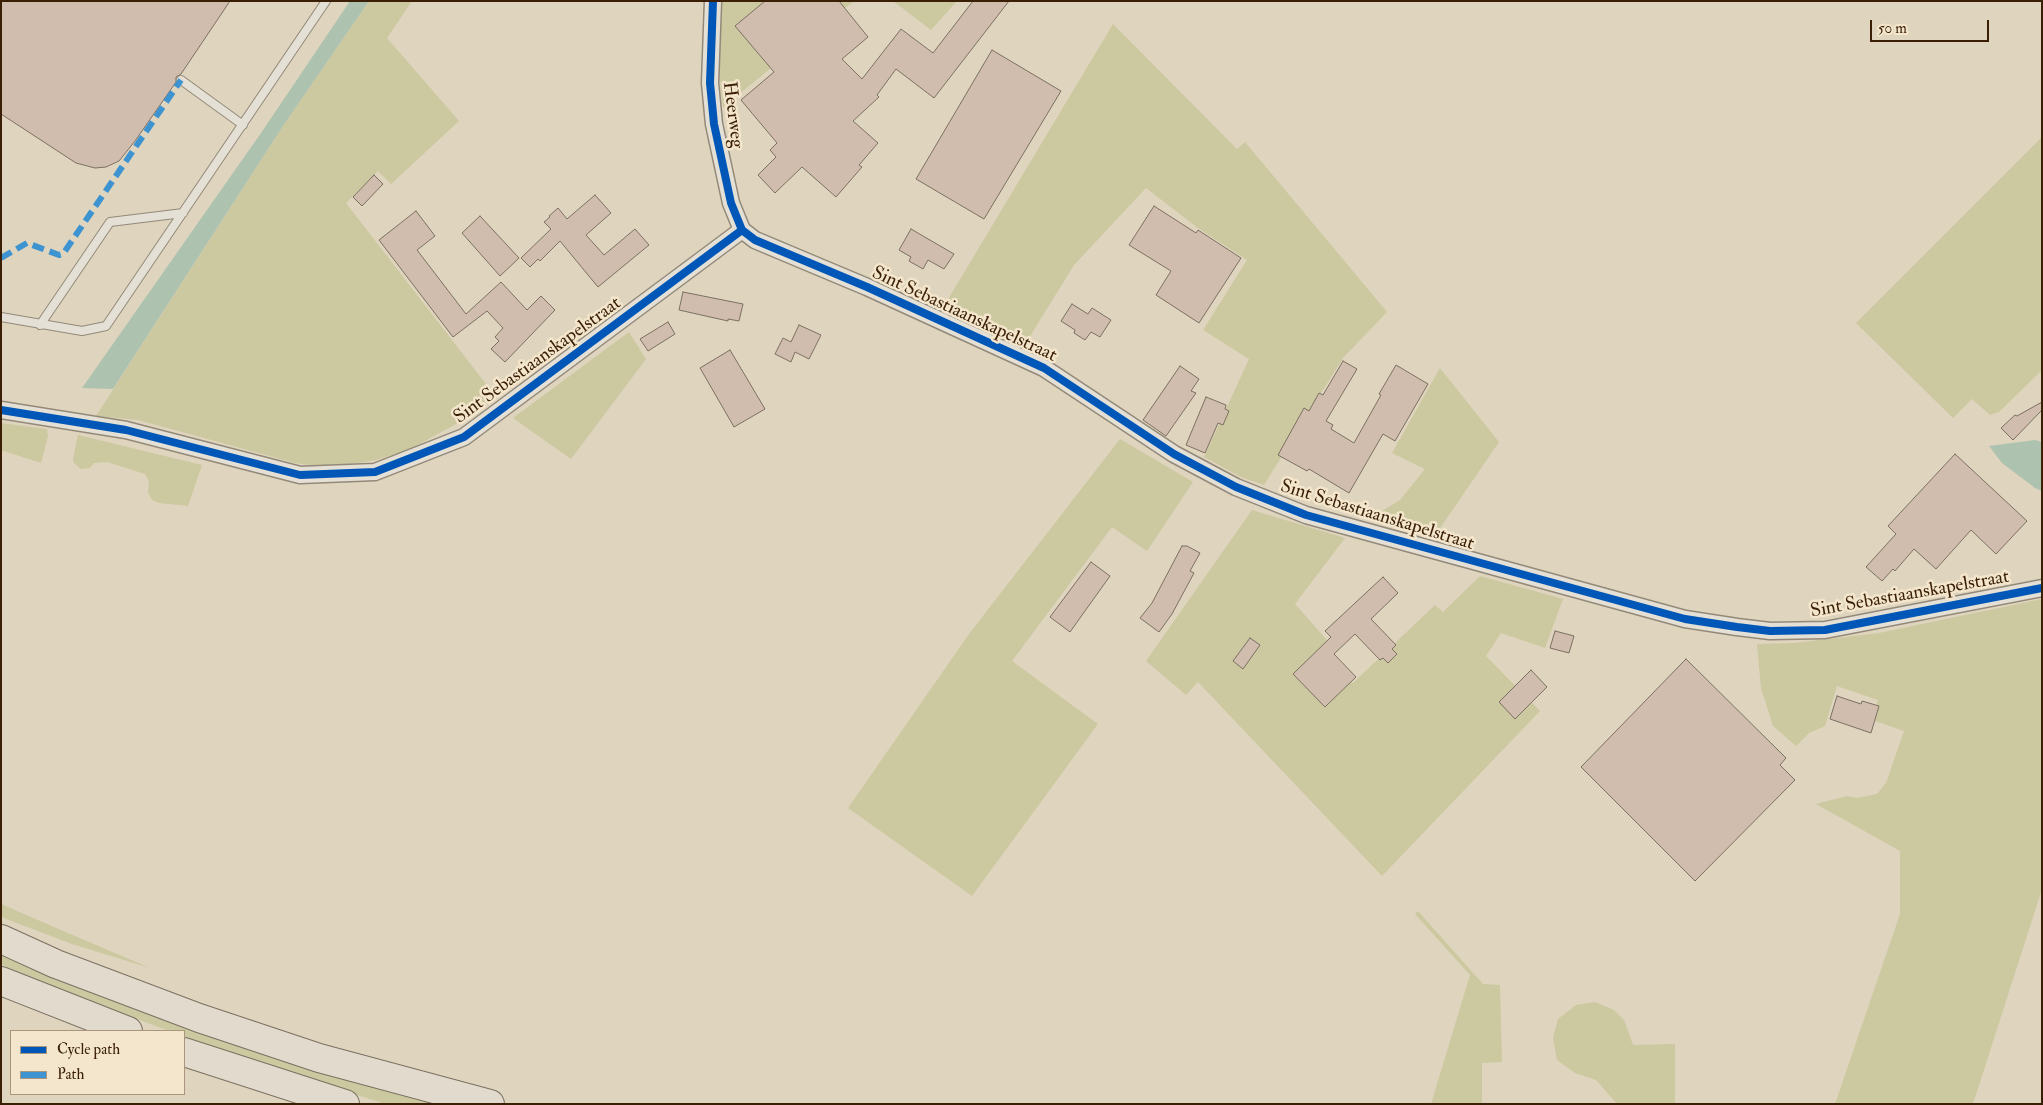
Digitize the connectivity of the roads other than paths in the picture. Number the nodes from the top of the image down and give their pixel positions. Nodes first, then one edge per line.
1 (326, 1) edge
2 (713, 1) edge
3 (181, 80) dead end
4 (243, 125) junction
5 (183, 213) junction
6 (742, 230) junction
7 (1, 317) edge
8 (40, 325) junction
9 (1, 410) edge
10 (2042, 588) edge
11 (1, 940) edge
12 (1, 981) edge
13 (125, 1030) edge
14 (185, 1052) edge
15 (345, 1104) edge
16 (490, 1104) edge

1 - 4 lane
2 - 6 street, Heerweg
3 - 4 lane
4 - 5 lane
5 - 8 lane
5 - 8 lane
6 - 9 street, Sint Sebastiaanskapelstraat
6 - 10 street, Sint Sebastiaanskapelstraat
7 - 8 lane
11 - 16 highway
12 - 13 highway
14 - 15 highway

